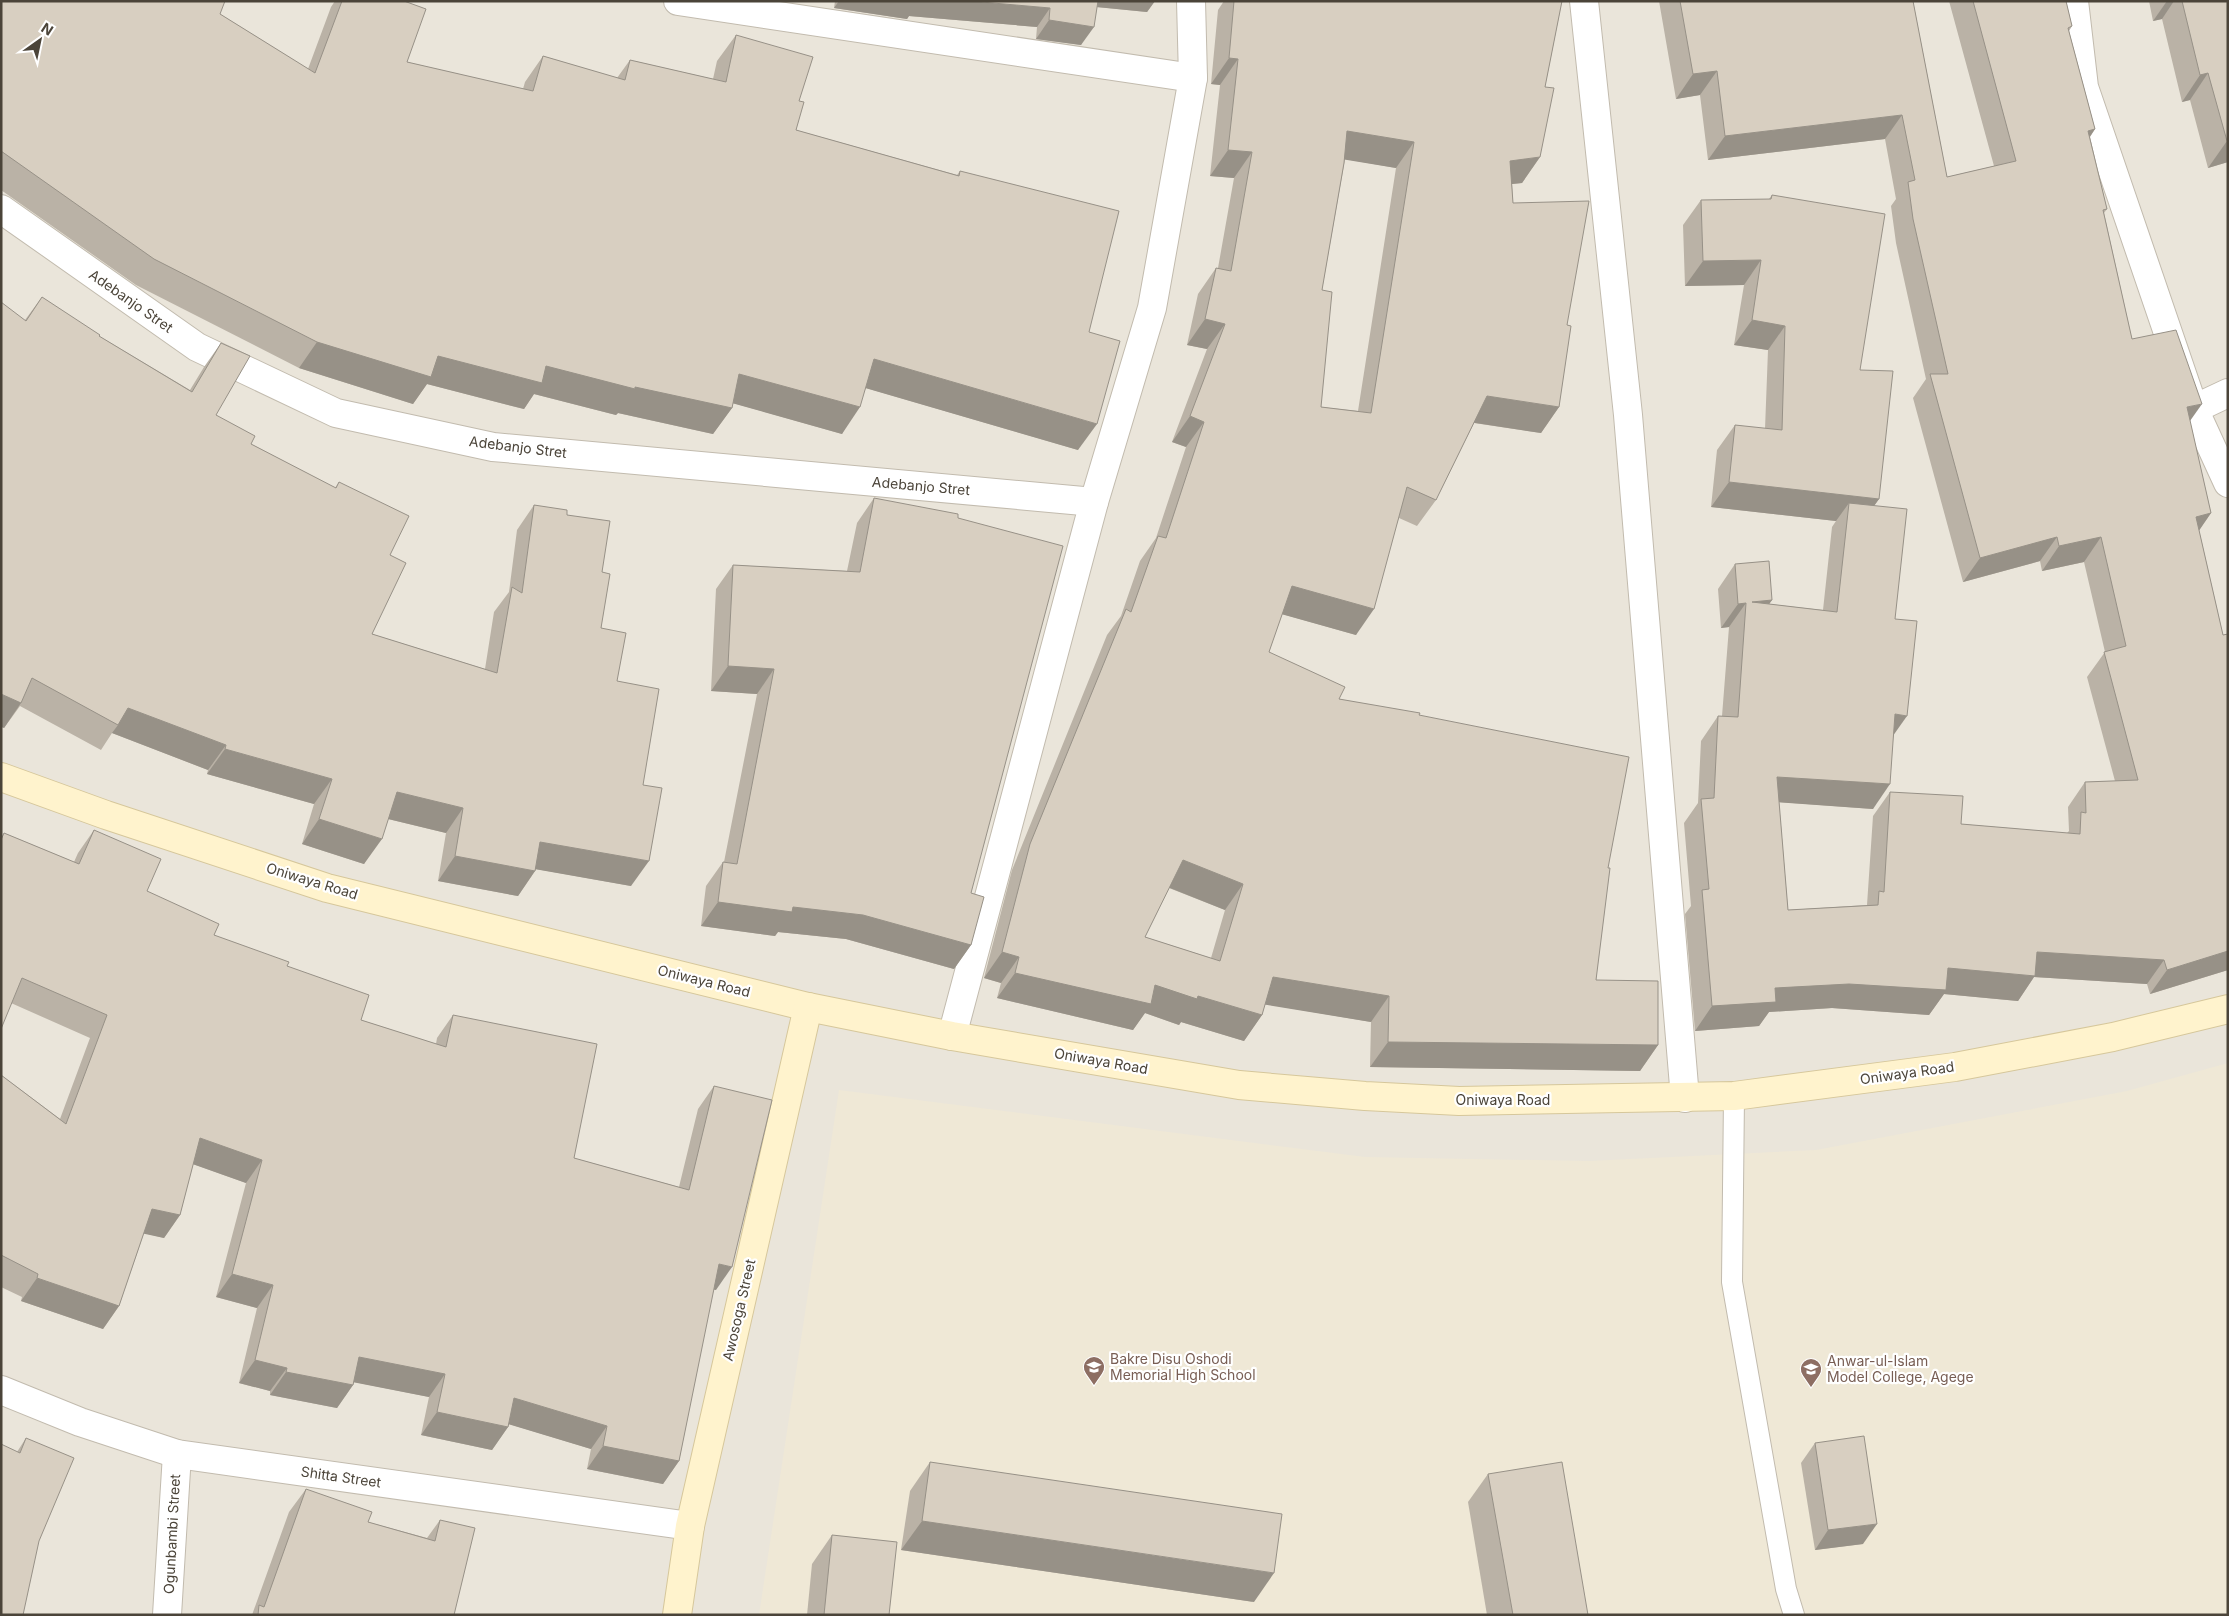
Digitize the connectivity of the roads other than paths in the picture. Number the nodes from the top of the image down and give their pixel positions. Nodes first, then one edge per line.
1 (678, 1) edge
2 (1190, 1) edge
3 (1584, 1) edge
4 (2074, 1) edge
5 (1193, 78) junction
6 (1, 210) edge
7 (2228, 393) edge
8 (2194, 409) junction
9 (2228, 483) edge
10 (1094, 502) junction
11 (1, 777) edge
12 (808, 1006) junction
13 (2228, 1009) edge
14 (952, 1036) junction
15 (1734, 1096) junction
16 (1685, 1098) junction
17 (1, 1390) edge
18 (177, 1454) junction
19 (690, 1526) junction
20 (167, 1615) edge
21 (677, 1615) edge
22 (1794, 1615) edge

1 - 5 street
2 - 5 street
3 - 16 street
4 - 8 street
5 - 10 street
6 - 10 street, Adebanjo Stret
7 - 8 street
8 - 9 street
10 - 14 street
11 - 12 main road, Oniwaya Road
12 - 14 main road, Oniwaya Road
12 - 19 main road, Awosoga Street
13 - 15 main road, Oniwaya Road
14 - 16 main road, Oniwaya Road
15 - 16 main road, Oniwaya Road
15 - 22 lane
17 - 18 street, Shitta Street
18 - 19 street, Shitta Street
18 - 20 street, Ogunbambi Street
19 - 21 main road, Awosoga Street

